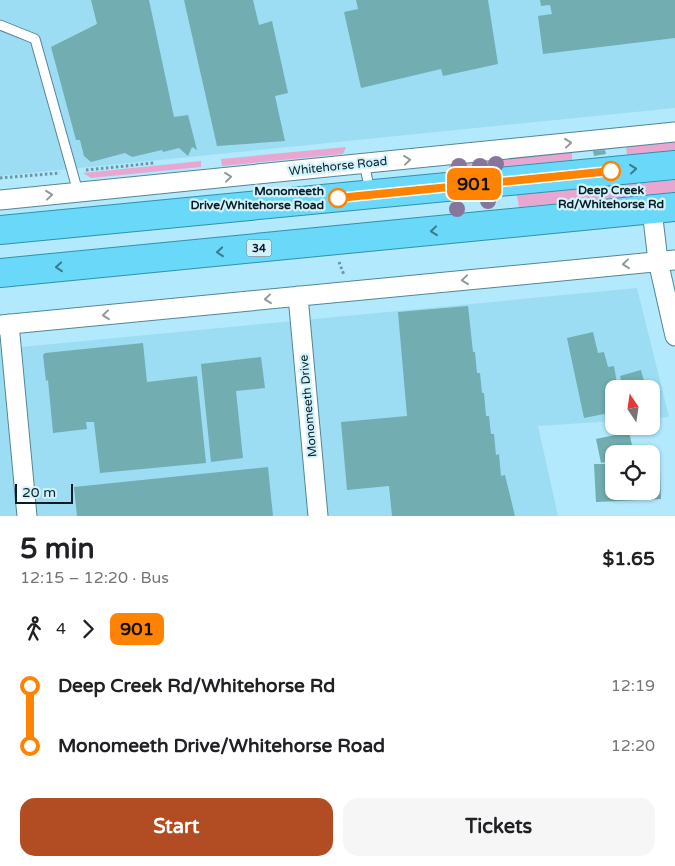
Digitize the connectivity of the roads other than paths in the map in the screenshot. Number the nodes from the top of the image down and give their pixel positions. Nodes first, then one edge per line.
1 (0, 25) edge
2 (675, 132) edge
3 (364, 164) junction
4 (675, 165) edge
5 (78, 192) junction
6 (370, 194) junction
7 (0, 200) edge
8 (664, 209) edge
9 (0, 230) edge
10 (666, 261) edge
11 (0, 273) edge
12 (298, 296) junction
13 (4, 325) edge
14 (675, 336) edge
15 (27, 516) edge
16 (318, 516) edge

1 - 5 lane
3 -> 2 street, Whitehorse Road
5 -> 3 street, Whitehorse Road
3 - 6 lane
6 -> 4 highway
7 -> 5 street, Whitehorse Road
6 - 9 highway
8 - 10 street
8 -> 11 highway, 34
10 -> 12 street
10 - 14 street
12 -> 13 street
12 - 16 street, Monomeeth Drive
13 - 15 street

